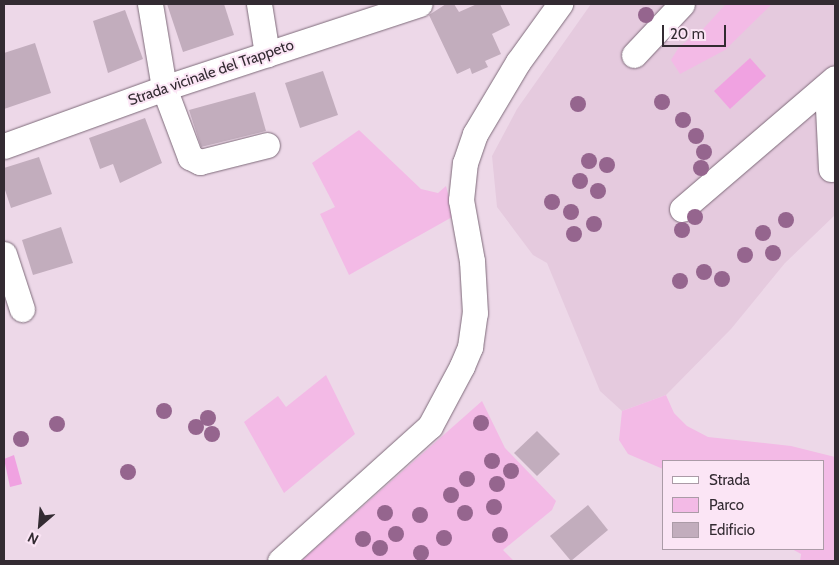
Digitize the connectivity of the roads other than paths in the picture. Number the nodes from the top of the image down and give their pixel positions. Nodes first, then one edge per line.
1 (150, 4) edge
2 (258, 4) edge
3 (420, 4) edge
4 (560, 4) edge
5 (682, 4) edge
6 (267, 54) junction
7 (634, 55) dead end
8 (835, 78) edge
9 (835, 83) edge
10 (164, 88) junction
11 (267, 145) dead end
12 (4, 146) edge
13 (831, 169) dead end
14 (682, 209) dead end
15 (4, 254) edge
16 (22, 309) dead end
17 (280, 561) edge

1 - 10 street
2 - 6 street
3 - 6 street, Strada vicinale del Trappeto
4 - 17 street
5 - 7 street
6 - 10 street, Strada vicinale del Trappeto
8 - 14 street
9 - 13 street
10 - 11 street
10 - 12 street, Strada vicinale del Trappeto
15 - 16 street

